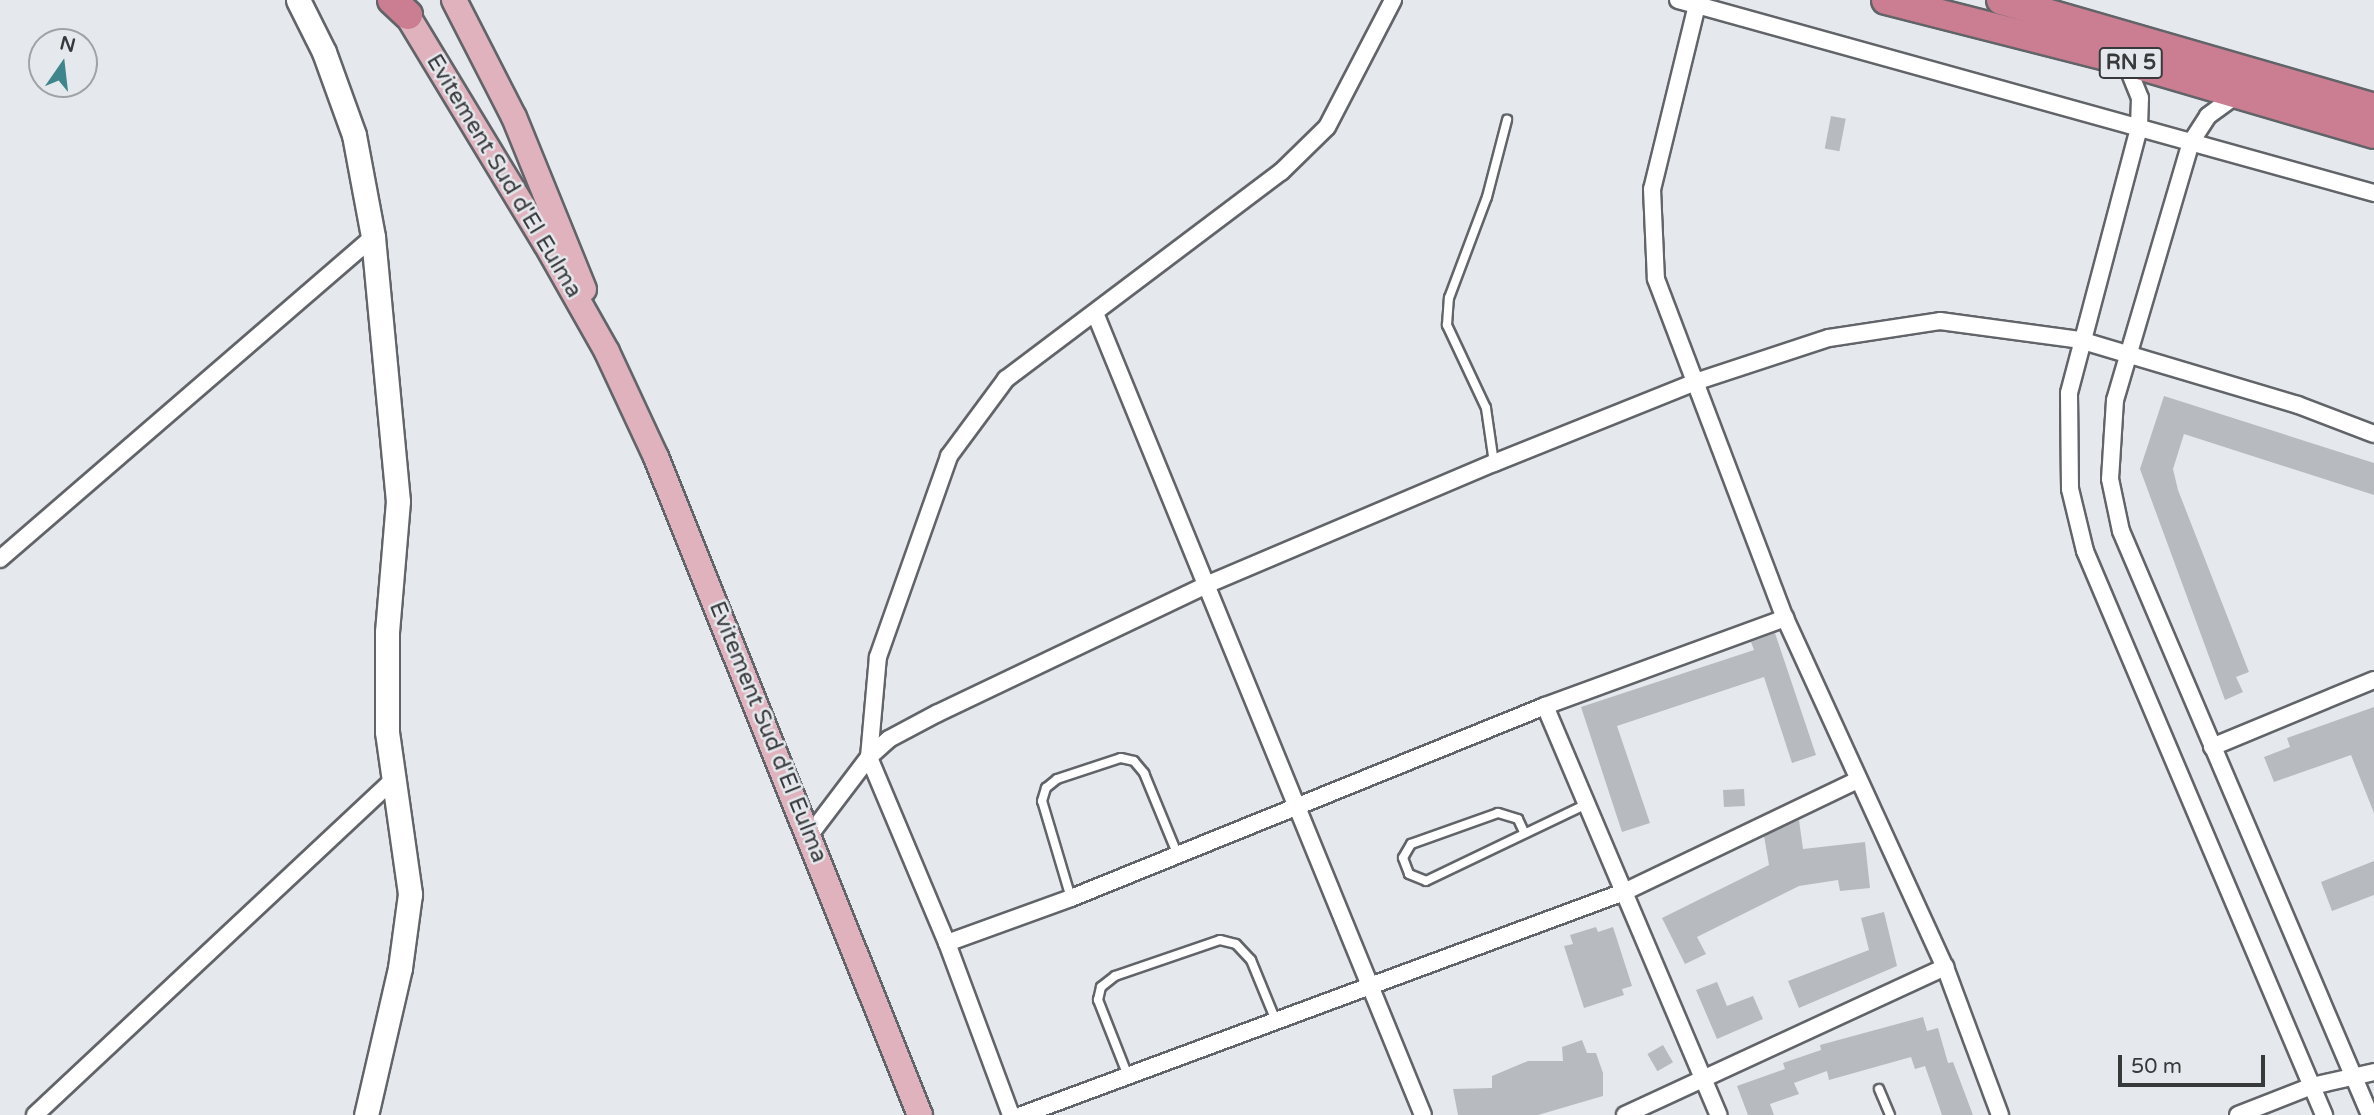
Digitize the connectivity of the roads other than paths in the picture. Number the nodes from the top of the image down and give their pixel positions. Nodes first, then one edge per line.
1 (298, 0) edge
2 (454, 0) edge
3 (1391, 0) edge
4 (1678, 0) edge
5 (1886, 0) edge
6 (2001, 0) edge
7 (400, 5) edge
8 (1698, 5) junction
9 (2124, 61) junction
10 (2238, 94) junction
11 (2374, 108) edge
12 (1507, 120) dead end
13 (2139, 128) junction
14 (2374, 134) edge
15 (2191, 142) junction
16 (2374, 193) edge
17 (373, 237) junction
18 (1095, 313) junction
19 (2080, 340) junction
20 (607, 352) junction
21 (2128, 353) junction
22 (1695, 382) junction
23 (2374, 434) edge
24 (1494, 463) junction
25 (0, 559) edge
26 (1206, 585) junction
27 (1784, 618) junction
28 (2374, 680) edge
29 (1545, 706) junction
30 (2212, 747) junction
31 (869, 757) junction
32 (395, 778) junction
33 (1858, 780) junction
34 (1299, 804) junction
35 (1587, 804) junction
36 (1524, 832) junction
37 (809, 836) junction
38 (1177, 853) junction
39 (1624, 892) junction
40 (1071, 898) junction
41 (947, 943) junction
42 (1945, 967) junction
43 (1374, 985) junction
44 (1276, 1021) junction
45 (2374, 1072) edge
46 (2352, 1074) junction
47 (1128, 1076) junction
48 (1703, 1077) junction
49 (2312, 1086) junction
50 (1879, 1089) dead end
51 (35, 1115) edge
52 (366, 1115) edge
53 (920, 1115) edge
54 (1012, 1115) edge
55 (1022, 1115) edge
56 (1423, 1115) edge
57 (1625, 1115) edge
58 (1719, 1115) edge
59 (1890, 1115) edge
60 (2000, 1115) edge
61 (2238, 1115) edge
62 (2324, 1115) edge
63 (2370, 1115) edge

1 - 17 street
2 - 20 main road, Evitement Sud d'El Eulma
3 - 18 street
4 - 8 street
5 - 9 highway, RN 5
6 - 11 highway, RN 5
7 - 20 main road, Evitement Sud d'El Eulma
8 - 13 street
8 - 22 street
9 - 10 highway, RN 5
9 - 13 street
10 - 14 highway, RN 5
10 - 15 street
12 - 24 lane
13 - 15 street
13 - 19 street
15 - 16 street
15 - 21 street
17 - 25 street
17 - 32 street
18 - 26 street
18 - 31 street
19 - 21 street
19 - 22 street
19 - 49 street
20 - 37 main road, Evitement Sud d'El Eulma
21 - 23 street
21 - 30 street
22 - 24 street
22 - 27 street
24 - 26 street
26 - 31 street
26 - 34 street
27 - 29 street
27 - 33 street
28 - 30 street
29 - 34 street
29 - 35 street
30 - 46 street
31 - 37 street
31 - 41 street
32 - 51 street
32 - 52 street
33 - 39 street
33 - 42 street
34 - 38 street
34 - 43 street
35 - 36 lane
35 - 39 street
36 - 36 lane
37 - 53 main road, Evitement Sud d'El Eulma
38 - 40 street
38 - 40 lane
39 - 43 street
39 - 48 street
40 - 41 street
41 - 54 street
42 - 48 street
42 - 60 street
43 - 44 street
43 - 56 street
44 - 47 street
44 - 47 lane
45 - 46 street
46 - 49 street
46 - 63 street
47 - 55 street
48 - 57 street
48 - 58 street
49 - 61 street
49 - 62 street
50 - 59 lane

